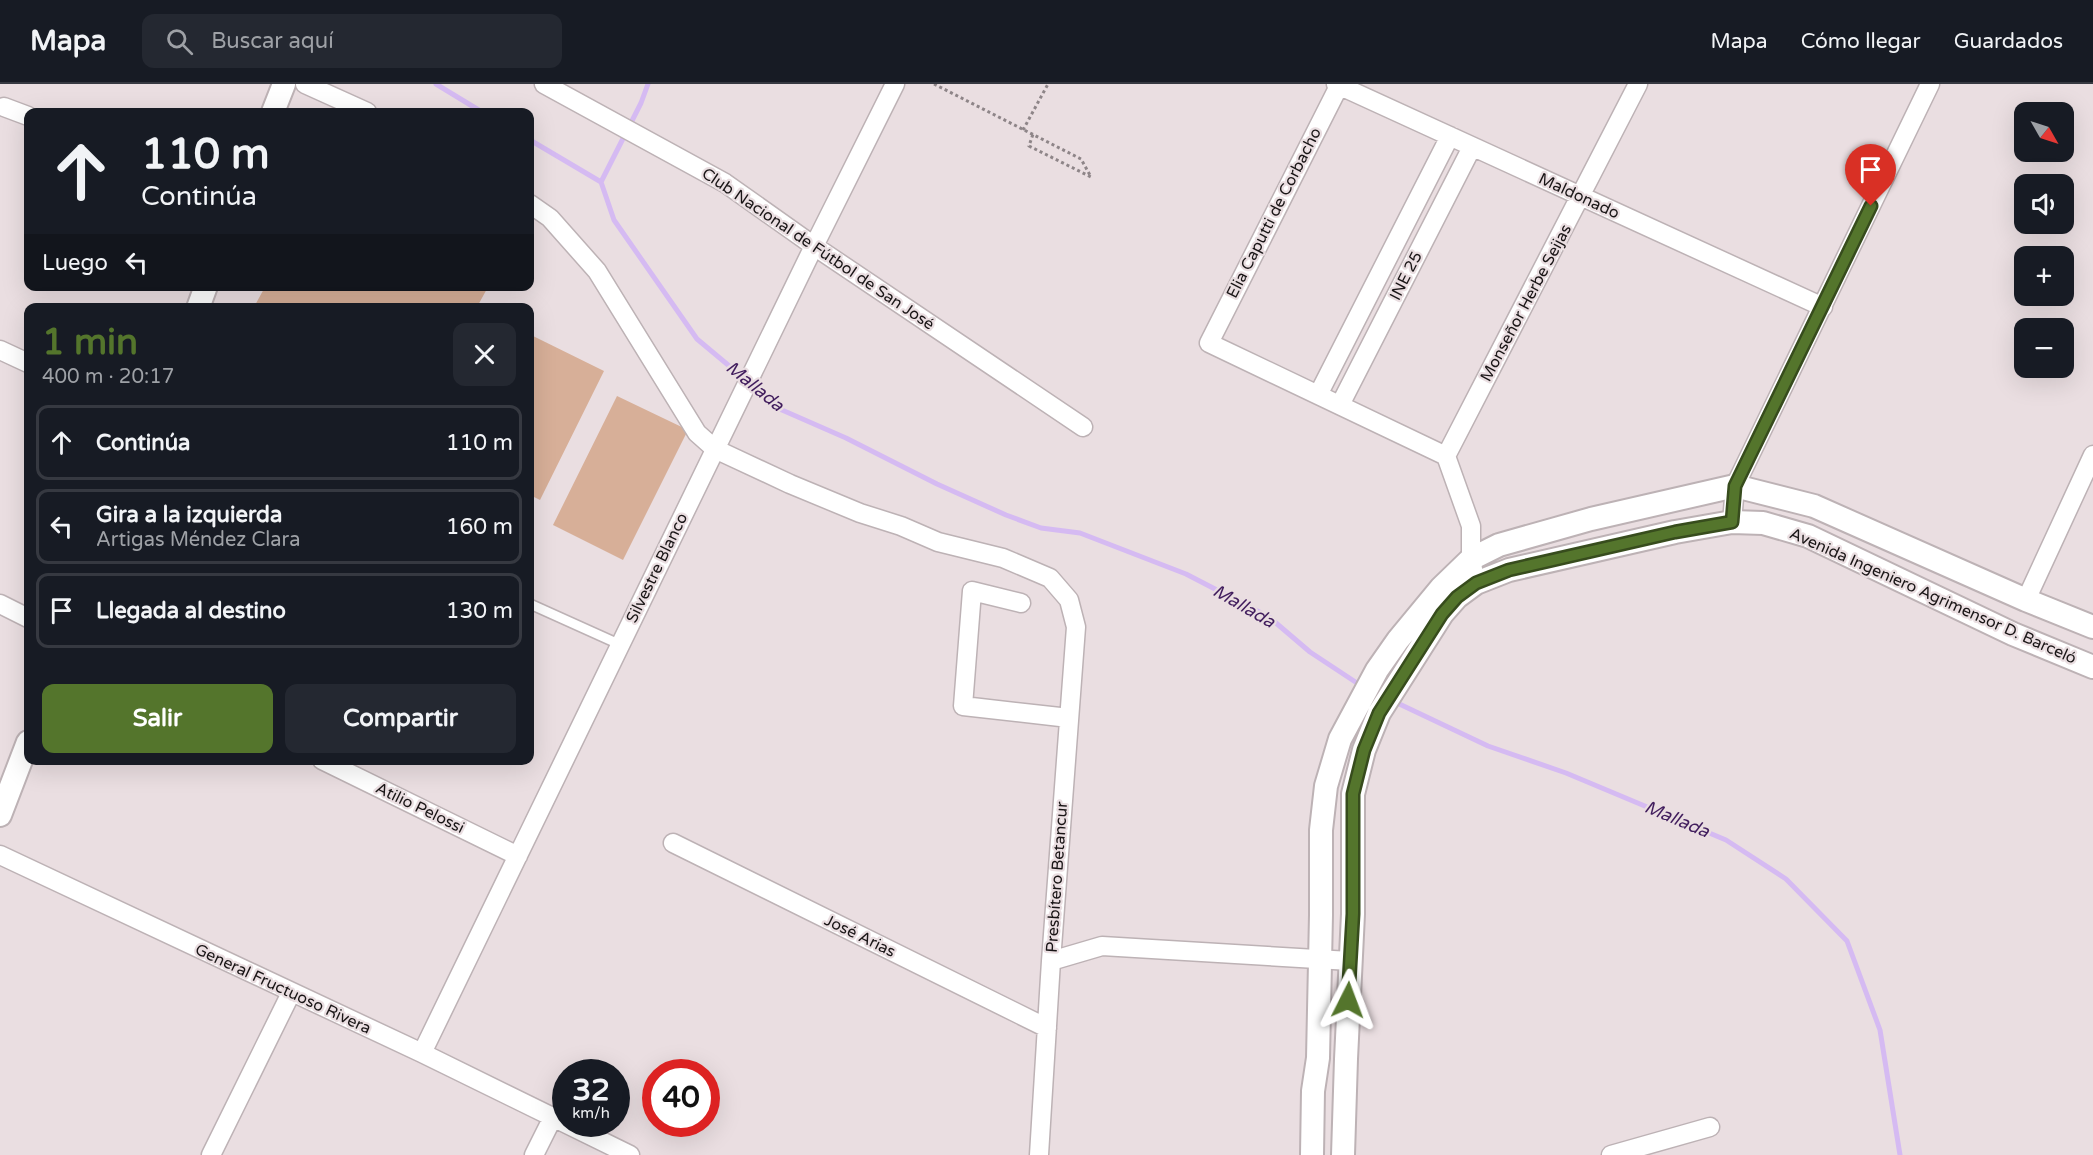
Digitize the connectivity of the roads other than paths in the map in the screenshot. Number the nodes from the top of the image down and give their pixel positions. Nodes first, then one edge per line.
1 (284, 84) edge
2 (305, 84) edge
3 (544, 84) edge
4 (894, 84) edge
5 (1338, 84) edge
6 (1638, 84) edge
7 (1930, 84) edge
8 (4, 107) dead end
9 (275, 108) edge
10 (357, 108) edge
11 (24, 114) edge
12 (1450, 136) junction
13 (1472, 147) junction
14 (1582, 196) junction
15 (534, 207) edge
16 (814, 246) junction
17 (1823, 307) junction
18 (0, 350) edge
19 (24, 361) edge
20 (1318, 395) junction
21 (1340, 405) junction
22 (1083, 427) dead end
23 (715, 449) junction
24 (2093, 455) edge
25 (1446, 456) junction
26 (1735, 486) junction
27 (1732, 522) junction
28 (1471, 559) junction
29 (1476, 583) junction
30 (2026, 600) junction
31 (1021, 603) dead end
32 (0, 604) edge
33 (534, 606) edge
34 (24, 616) edge
35 (2093, 627) edge
36 (621, 645) junction
37 (2093, 667) edge
38 (1069, 718) junction
39 (24, 752) edge
40 (332, 765) edge
41 (0, 815) edge
42 (673, 843) dead end
43 (0, 855) edge
44 (518, 856) junction
45 (1319, 960) junction
46 (1051, 961) junction
47 (1350, 962) junction
48 (291, 993) junction
49 (1047, 1028) junction
50 (422, 1053) junction
51 (552, 1117) edge
52 (552, 1119) edge
53 (1710, 1127) dead end
54 (594, 1137) edge
55 (211, 1155) edge
56 (534, 1155) edge
57 (630, 1155) edge
58 (1039, 1155) edge
59 (1312, 1155) edge
60 (1343, 1155) edge
61 (1611, 1155) edge

1 - 9 street
2 - 10 street
3 - 16 street, Club Nacional de Fútbol de San José
4 - 16 street, Silvestre Blanco
5 - 12 street, Maldonado
5 - 20 street, Elia Caputti de Corbacho
6 - 14 street, Monseñor Herbe Seijas
7 - 17 street
8 - 11 street
12 - 13 street, Maldonado
12 - 20 street, INE 25
13 - 14 street, Maldonado
13 - 21 street, INE 25
14 - 17 street, Maldonado
14 - 25 street, Monseñor Herbe Seijas
15 - 23 street
16 - 22 street, Club Nacional de Fútbol de San José
16 - 23 street, Silvestre Blanco
17 - 26 street
18 - 19 street
20 - 21 street
21 - 25 street
23 - 36 street, Silvestre Blanco
23 - 38 street, Presbítero Betancur
24 - 30 street
25 - 28 street
26 - 27 street
26 - 28 street, Avenida Ingeniero Agrimensor D. Barceló
26 - 30 street, Avenida Ingeniero Agrimensor D. Barceló
27 - 29 street, Avenida Ingeniero Agrimensor D. Barceló
27 - 37 street, Avenida Ingeniero Agrimensor D. Barceló
28 - 29 street
28 - 45 street, Avenida Ingeniero Agrimensor D. Barceló
29 - 47 street, Avenida Ingeniero Agrimensor D. Barceló
30 - 35 street, Avenida Ingeniero Agrimensor D. Barceló
31 - 38 street
32 - 34 street
33 - 36 lane
36 - 44 street, Silvestre Blanco
38 - 46 street, Presbítero Betancur
39 - 41 street
40 - 44 street, Atilio Pelossi
42 - 49 street, José Arias
43 - 48 street, General Fructuoso Rivera
44 - 50 street, Silvestre Blanco
45 - 46 street
45 - 47 street
45 - 59 street, Avenida Ingeniero Agrimensor D. Barceló
46 - 49 street, Presbítero Betancur
47 - 60 street, Avenida Ingeniero Agrimensor D. Barceló
48 - 50 street, General Fructuoso Rivera
48 - 55 street
49 - 58 street, Presbítero Betancur
50 - 51 street, General Fructuoso Rivera
52 - 56 street
53 - 61 street
54 - 57 street, General Fructuoso Rivera

